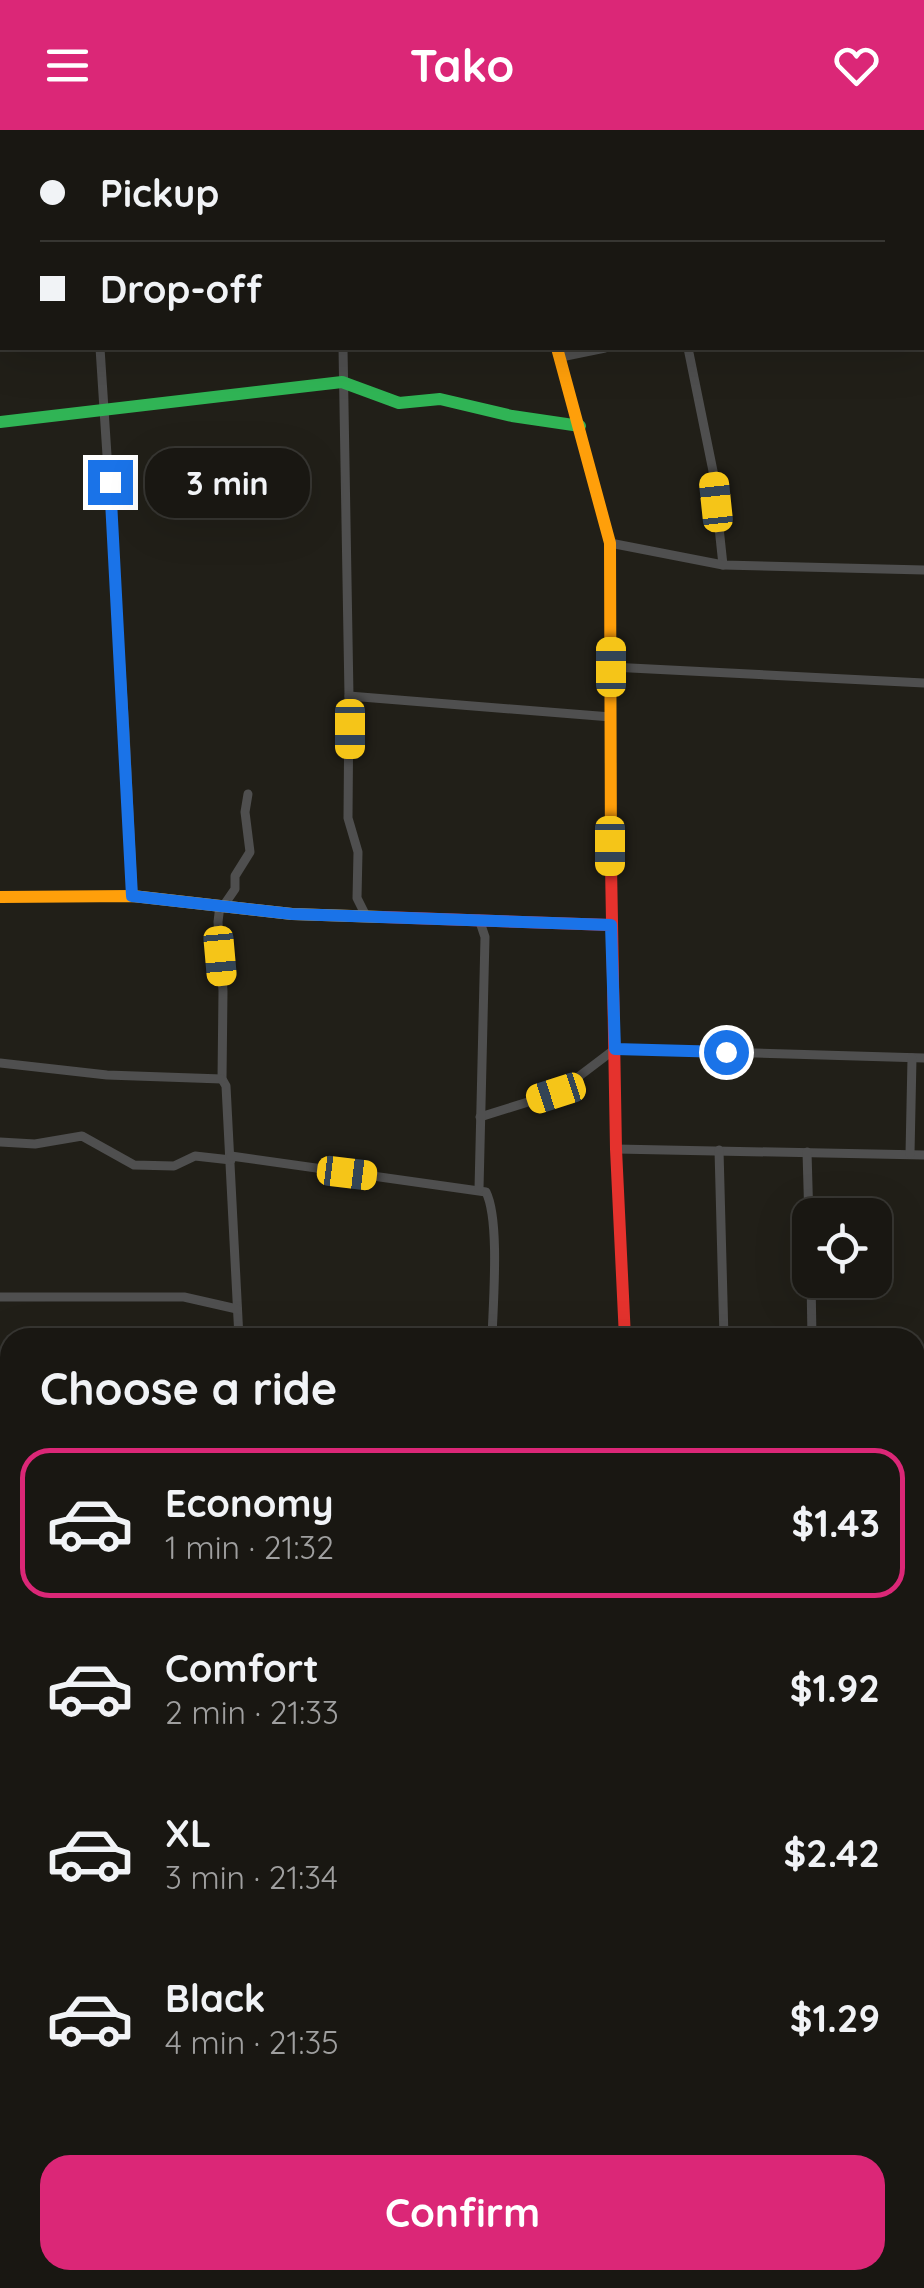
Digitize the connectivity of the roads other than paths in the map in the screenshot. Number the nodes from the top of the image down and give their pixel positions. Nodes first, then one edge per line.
1 (100, 350) edge
2 (343, 350) edge
3 (688, 350) edge
4 (559, 352) edge
5 (342, 382) junction
6 (106, 412) junction
7 (0, 422) edge
8 (580, 426) junction
9 (610, 543) junction
10 (723, 565) junction
11 (924, 570) edge
12 (611, 667) junction
13 (924, 683) edge
14 (349, 696) junction
15 (611, 717) junction
16 (248, 794) dead end
17 (132, 896) junction
18 (0, 897) edge
19 (222, 905) junction
20 (365, 914) junction
21 (479, 920) junction
22 (611, 925) junction
23 (615, 1049) junction
24 (912, 1058) junction
25 (924, 1058) edge
26 (0, 1063) edge
27 (222, 1079) junction
28 (480, 1118) junction
29 (0, 1142) edge
30 (616, 1149) junction
31 (720, 1150) junction
32 (807, 1152) junction
33 (910, 1154) junction
34 (924, 1155) edge
35 (231, 1158) junction
36 (478, 1189) junction
37 (808, 1198) edge
38 (0, 1297) edge
39 (811, 1298) edge
40 (237, 1308) junction
41 (238, 1328) edge
42 (492, 1328) edge
43 (625, 1328) edge
44 (724, 1328) edge
45 (812, 1328) edge

1 - 6 street
2 - 5 street
3 - 10 street
4 - 8 street
5 - 6 street
5 - 8 street
5 - 14 street
6 - 7 street
6 - 17 street
8 - 9 street
9 - 10 street
9 - 12 street
10 - 11 street
12 - 13 street
12 - 15 street
14 - 15 street
14 - 20 street
15 - 22 street
16 - 19 street
17 - 18 street
17 - 19 street
19 - 20 street
19 - 27 street
20 - 21 street
21 - 22 street
21 - 28 street
22 - 23 street
23 - 24 street
23 - 28 street
23 - 30 street
24 - 25 street
24 - 33 street
26 - 27 street
27 - 35 street
28 - 36 street
29 - 35 street
30 - 31 street
30 - 43 street
31 - 32 street
31 - 44 street
32 - 33 street
32 - 37 street
33 - 34 street
35 - 36 street
35 - 40 street
36 - 42 street
38 - 40 street
39 - 45 street
40 - 41 street

